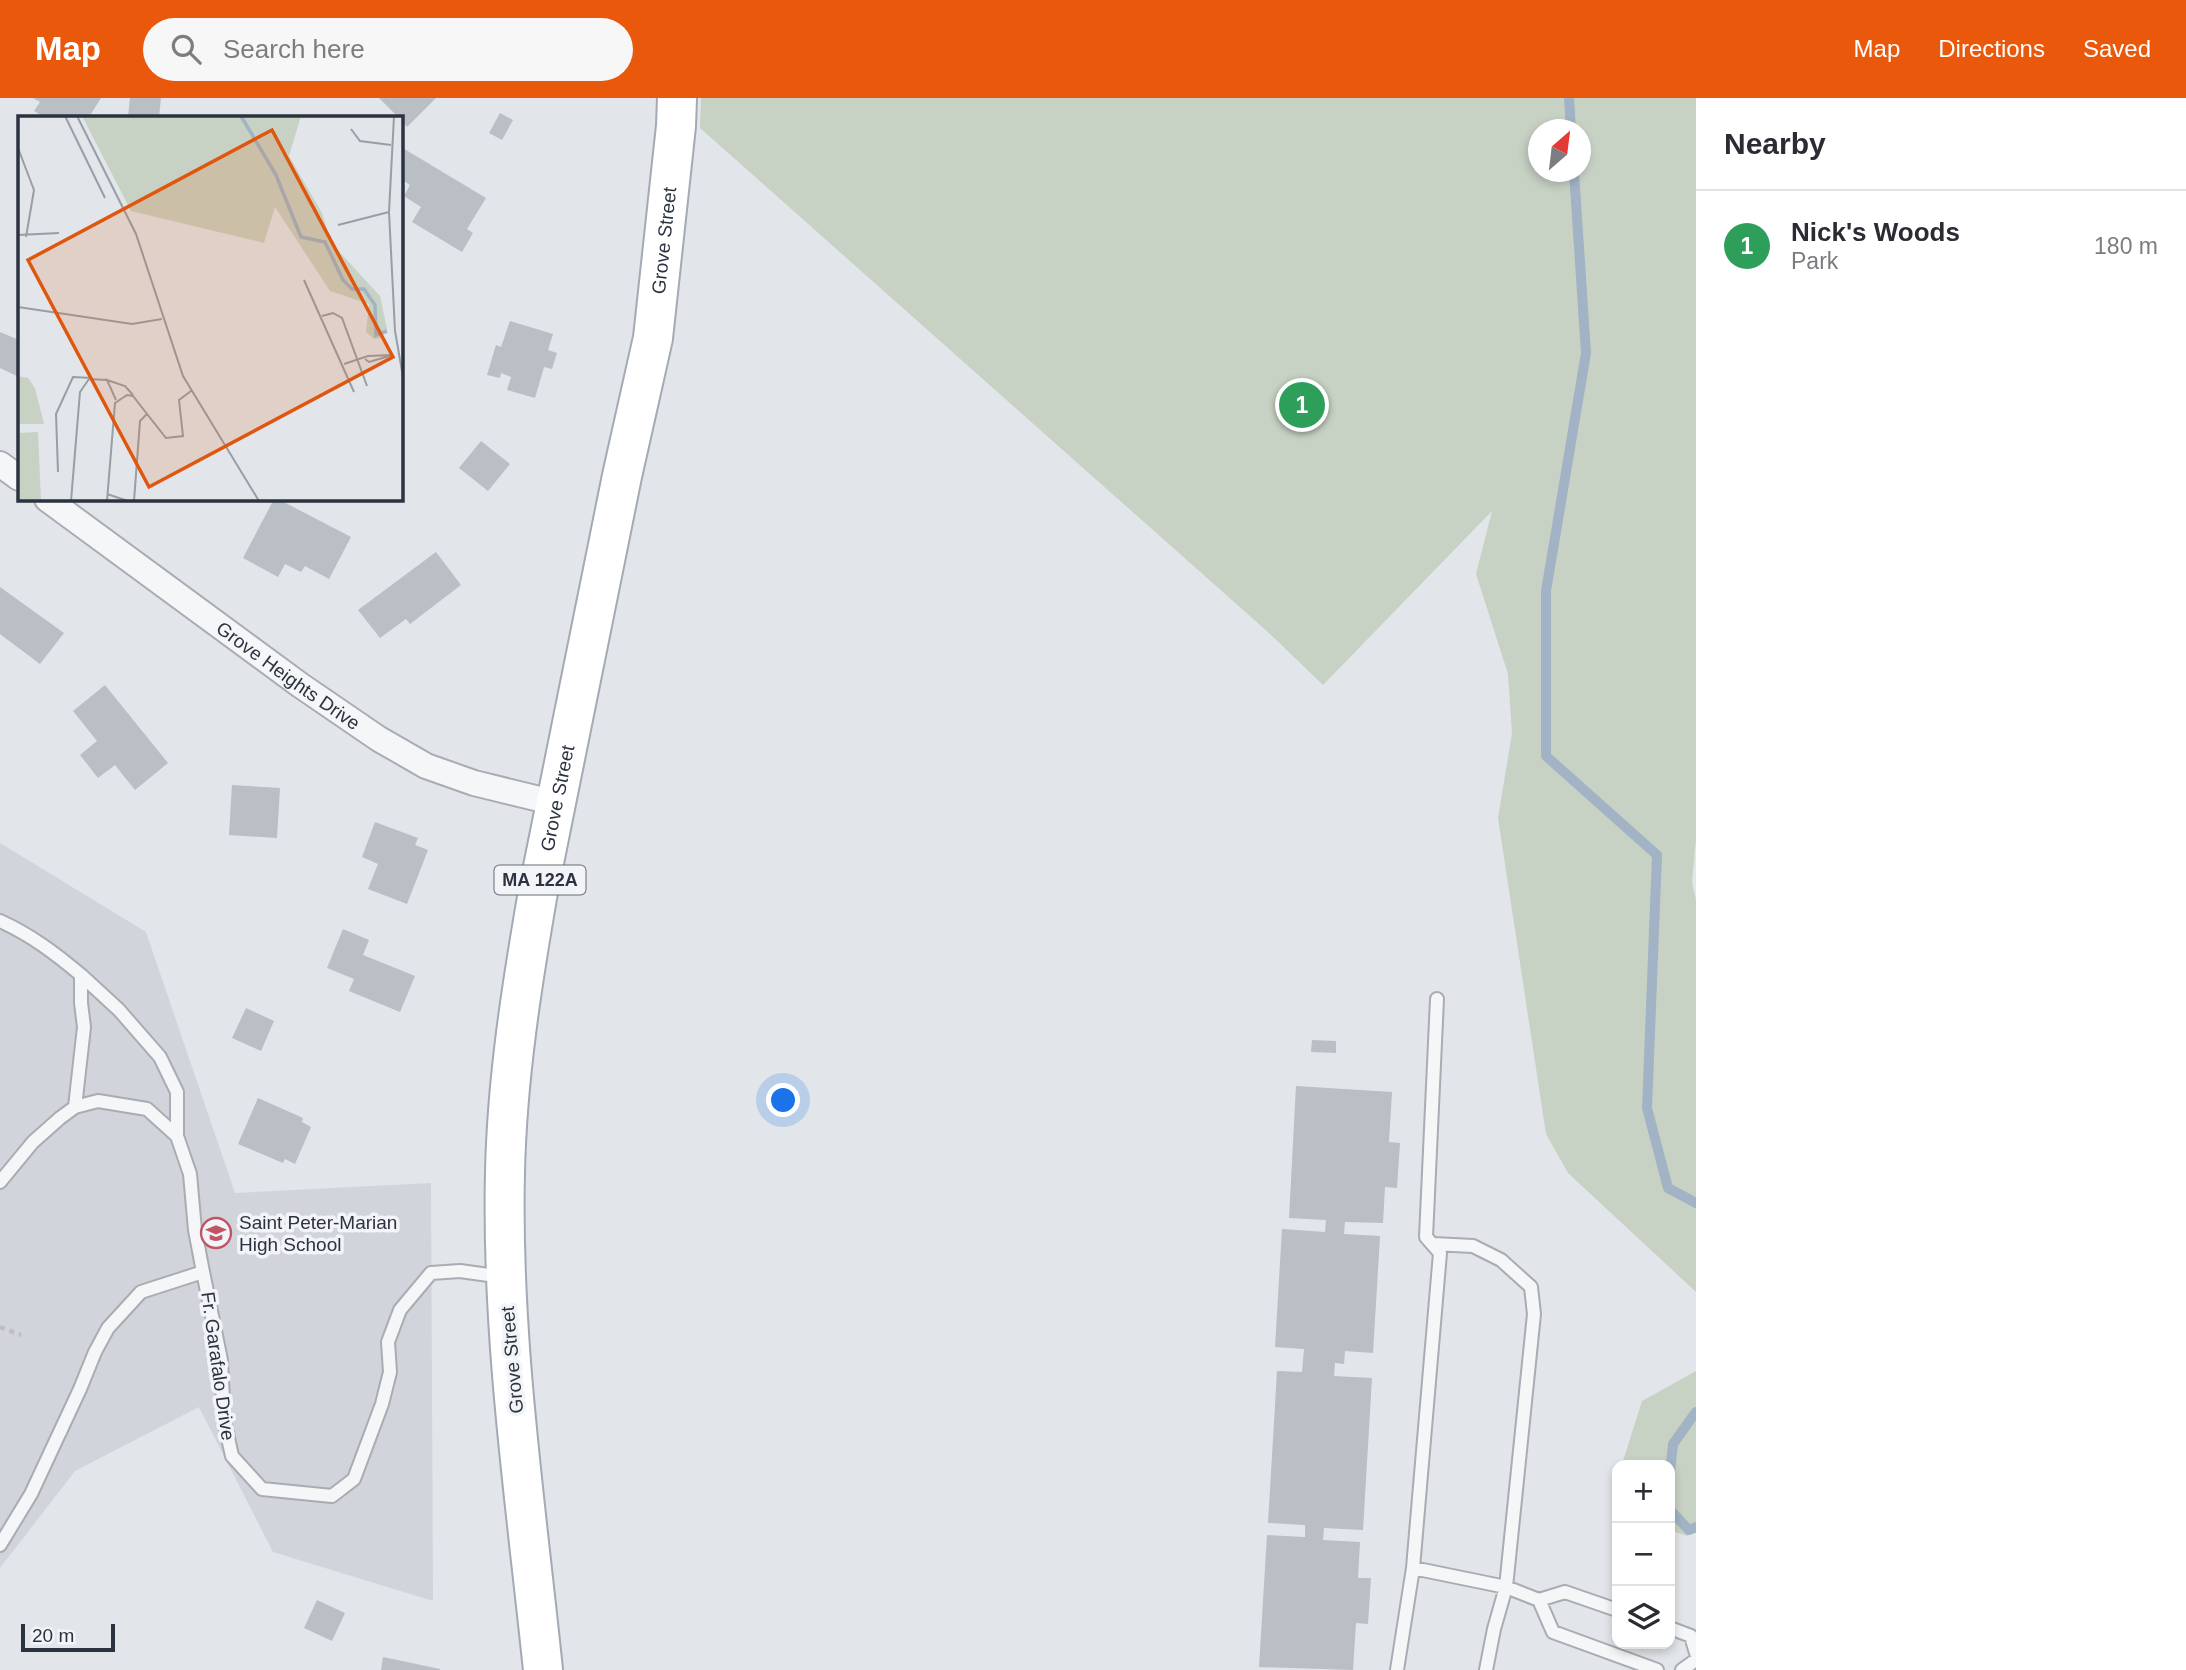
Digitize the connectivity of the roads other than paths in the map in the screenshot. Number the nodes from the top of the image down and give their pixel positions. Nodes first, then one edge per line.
1 (677, 98) edge
2 (0, 464) edge
3 (18, 477) edge
4 (48, 500) edge
5 (556, 803) junction
6 (0, 914) edge
7 (0, 921) edge
8 (24, 932) junction
9 (81, 975) junction
10 (1437, 999) dead end
11 (75, 1107) junction
12 (177, 1136) junction
13 (0, 1182) edge
14 (1433, 1244) junction
15 (204, 1272) junction
16 (507, 1277) junction
17 (0, 1545) edge
18 (1413, 1568) junction
19 (1506, 1587) junction
20 (1539, 1600) junction
21 (1612, 1608) edge
22 (1675, 1630) edge
23 (1696, 1653) edge
24 (1696, 1660) edge
25 (543, 1670) edge
26 (1397, 1670) edge
27 (1486, 1670) edge
28 (1657, 1670) edge
29 (1682, 1670) edge

1 - 5 main road, Grove Street / MA 122A
2 - 3 street
4 - 5 street, Grove Heights Drive
5 - 16 main road, Grove Street / MA 122A
6 - 8 lane
7 - 8 lane
8 - 9 lane
9 - 11 lane
9 - 12 lane
10 - 14 lane
11 - 12 lane
11 - 13 lane
12 - 15 lane
14 - 18 lane
14 - 19 lane
15 - 16 lane, Fr. Garafalo Drive
15 - 17 lane, Fr. Garafalo Drive
16 - 25 main road, Grove Street / MA 122A
18 - 19 lane
18 - 26 lane
19 - 20 lane
19 - 27 lane
20 - 21 lane
20 - 28 lane
22 - 23 lane
24 - 29 lane

